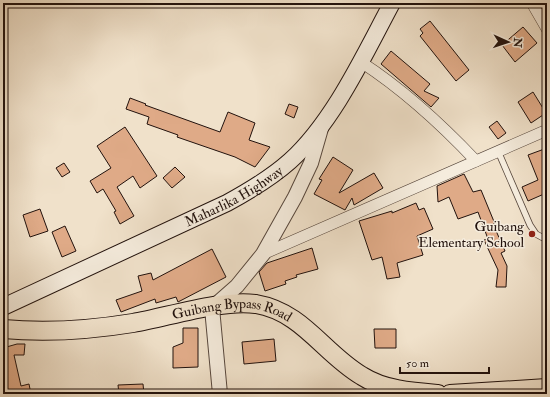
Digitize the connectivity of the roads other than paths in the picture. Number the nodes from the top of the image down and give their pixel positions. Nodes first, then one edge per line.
1 (392, 3) edge
2 (532, 3) edge
3 (547, 28) edge
4 (361, 62) junction
5 (322, 125) junction
6 (547, 130) edge
7 (498, 151) junction
8 (476, 161) junction
9 (547, 240) edge
10 (263, 254) junction
11 (3, 307) edge
12 (212, 308) junction
13 (3, 329) edge
14 (547, 388) edge
15 (220, 394) edge
16 (438, 394) edge
17 (450, 394) edge

1 - 4 main road, Maharlika Highway
2 - 3 street
4 - 5 main road, Maharlika Highway
4 - 8 street
5 - 10 street
5 - 11 main road, Maharlika Highway
6 - 7 street
7 - 8 street
7 - 9 lane
8 - 10 street
10 - 12 street
12 - 13 highway, Guibang Bypass Road
12 - 15 street
12 - 16 highway, Guibang Bypass Road
14 - 17 highway

